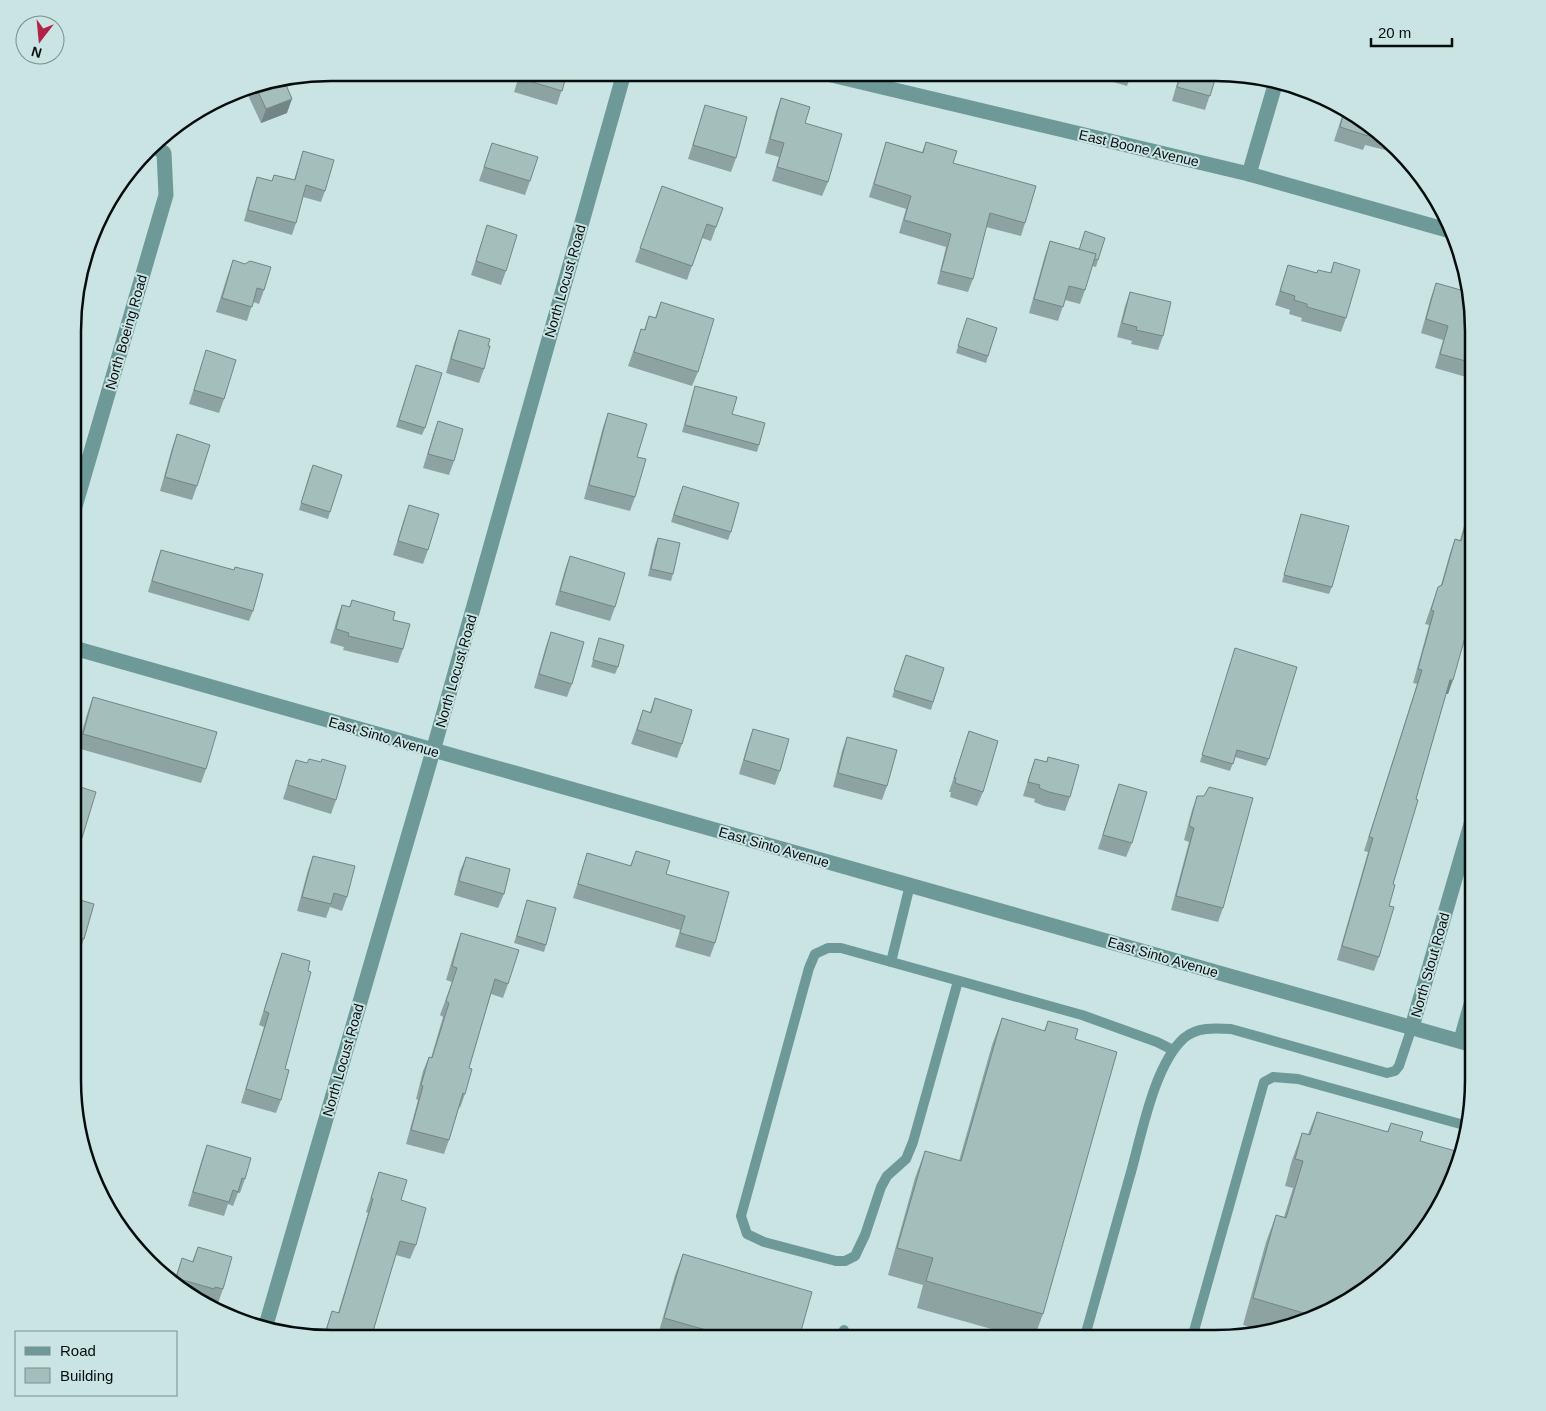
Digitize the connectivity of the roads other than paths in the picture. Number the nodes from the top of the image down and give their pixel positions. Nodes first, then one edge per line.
1 (622, 81) edge
2 (857, 81) edge
3 (1274, 88) edge
4 (159, 149) edge
5 (1249, 174) junction
6 (1443, 229) edge
7 (81, 486) edge
8 (81, 650) edge
9 (433, 751) junction
10 (1465, 845) edge
11 (910, 885) junction
12 (890, 962) junction
13 (958, 981) junction
14 (1465, 1016) edge
15 (1412, 1028) junction
16 (1458, 1041) junction
17 (1465, 1043) edge
18 (1173, 1050) junction
19 (1461, 1124) edge
20 (267, 1321) edge
21 (1087, 1329) dead end
22 (1194, 1330) edge

1 - 9 street, North Locust Road
2 - 5 street, East Boone Avenue
3 - 5 street
4 - 7 street, North Boeing Road
5 - 6 street, East Boone Avenue
8 - 9 street, East Sinto Avenue
9 - 11 street, East Sinto Avenue
9 - 20 street, North Locust Road
10 - 15 street, North Stout Road
11 - 12 lane
11 - 15 street, East Sinto Avenue
12 - 13 lane
12 - 13 lane
13 - 18 lane
14 - 16 lane
15 - 16 street, East Sinto Avenue
15 - 18 lane
16 - 17 street, East Sinto Avenue
18 - 21 lane
19 - 22 lane

